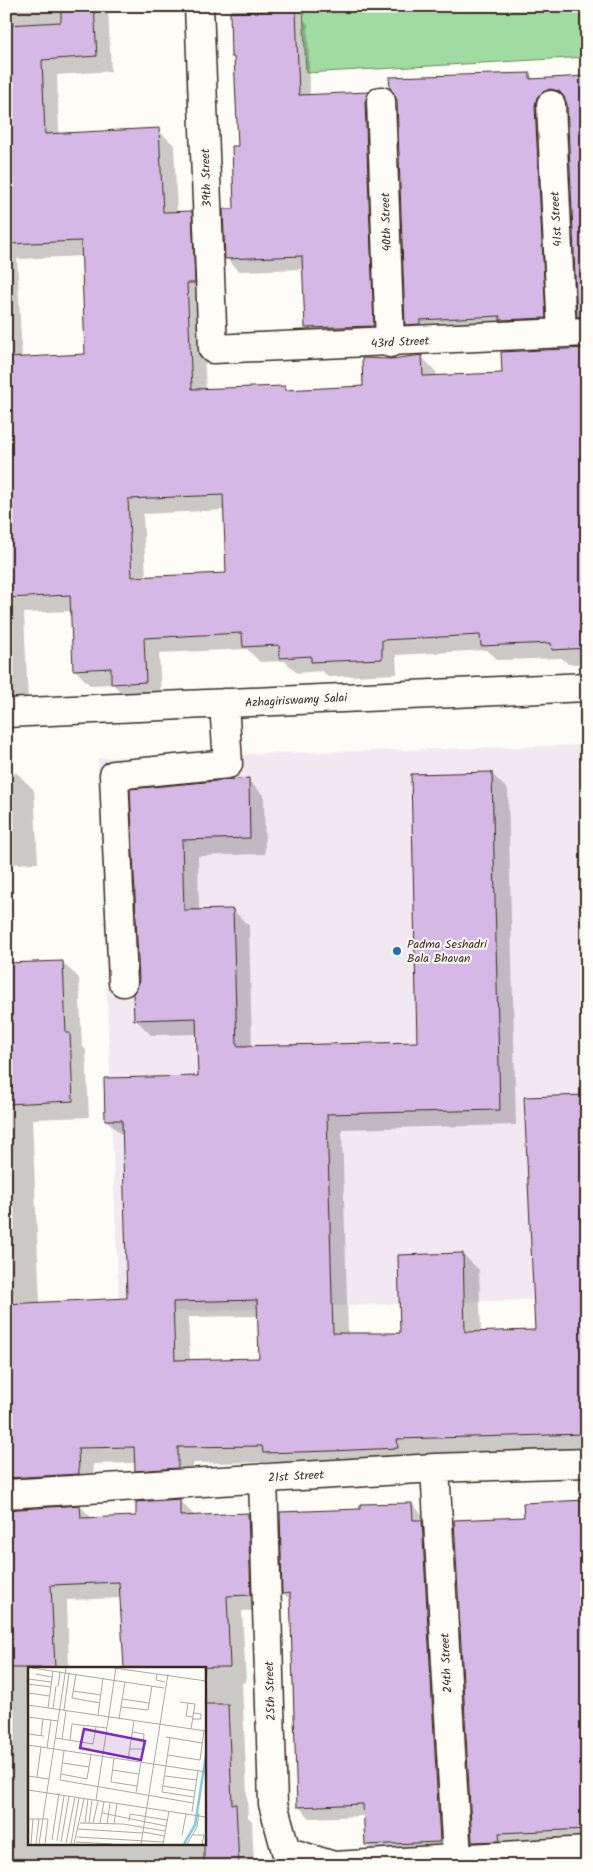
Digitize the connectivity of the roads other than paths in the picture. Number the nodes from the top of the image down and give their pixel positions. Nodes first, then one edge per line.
1 (199, 6) edge
2 (381, 101) dead end
3 (550, 105) dead end
4 (574, 332) edge
5 (390, 342) junction
6 (213, 349) joint
7 (587, 687) edge
8 (224, 703) junction
9 (6, 713) edge
10 (123, 982) dead end
11 (587, 1463) edge
12 (435, 1468) junction
13 (263, 1478) junction
14 (6, 1494) edge
15 (587, 1851) edge
16 (456, 1858) junction
17 (334, 1866) edge

1 - 6 street, 39th Street
2 - 5 street, 40th Street
3 - 4 street, 41st Street
4 - 5 street, 43rd Street
5 - 6 street, 43rd Street
7 - 8 street, Azhagiriswamy Salai
8 - 9 street, Azhagiriswamy Salai
8 - 10 street
11 - 12 street, 21st Street
12 - 13 street, 21st Street
12 - 16 street, 24th Street
13 - 14 street, 21st Street
13 - 17 street, 25th Street
15 - 16 street
16 - 17 street

